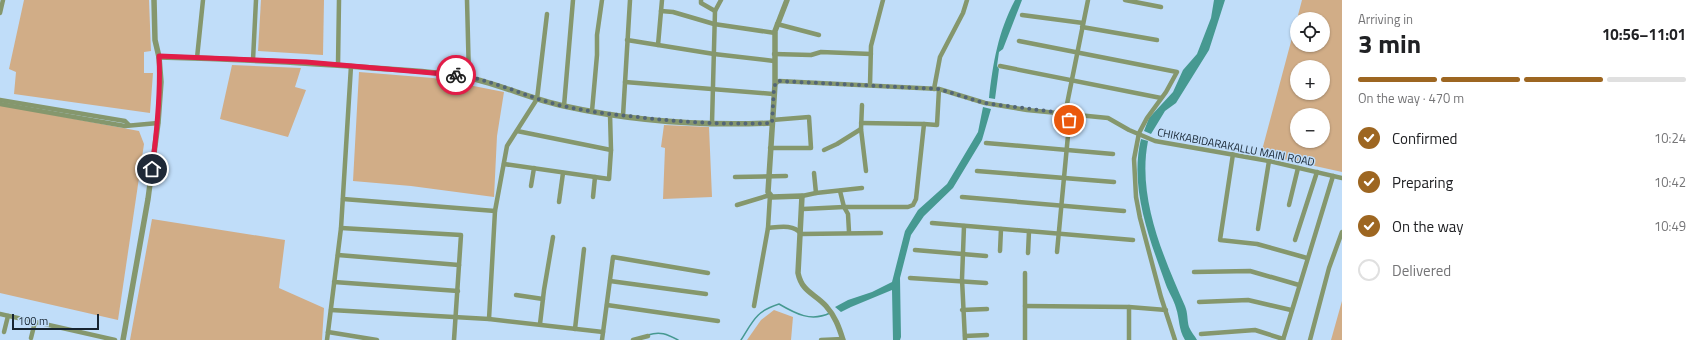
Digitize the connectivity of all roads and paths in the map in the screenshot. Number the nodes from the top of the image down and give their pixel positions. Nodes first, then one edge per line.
1 (3, 0) edge
2 (154, 0) edge
3 (203, 0) edge
4 (256, 0) edge
5 (339, 0) edge
6 (467, 0) edge
7 (573, 0) edge
8 (602, 0) edge
9 (630, 0) edge
10 (662, 0) edge
11 (701, 0) edge
12 (720, 0) edge
13 (787, 0) edge
14 (883, 0) edge
15 (968, 0) edge
16 (1088, 0) edge
17 (1125, 0) edge
18 (1162, 7) dead end
19 (715, 10) junction
20 (662, 11) junction
21 (0, 13) edge
22 (547, 14) dead end
23 (1022, 15) dead end
24 (714, 24) junction
25 (777, 24) junction
26 (1083, 25) junction
27 (775, 33) junction
28 (819, 35) dead end
29 (627, 40) junction
30 (1157, 40) dead end
31 (1019, 41) dead end
32 (658, 45) junction
33 (1078, 52) junction
34 (714, 54) junction
35 (774, 54) junction
36 (871, 54) junction
37 (159, 56) junction
38 (197, 58) junction
39 (252, 60) junction
40 (774, 61) junction
41 (338, 65) junction
42 (350, 66) junction
43 (1000, 66) dead end
44 (469, 78) junction
45 (1072, 80) junction
46 (625, 82) junction
47 (775, 84) junction
48 (870, 86) junction
49 (713, 89) junction
50 (937, 89) junction
51 (773, 94) junction
52 (1161, 98) junction
53 (538, 99) junction
54 (0, 100) edge
55 (0, 104) edge
56 (862, 105) dead end
57 (564, 106) junction
58 (592, 111) junction
59 (610, 114) junction
60 (1067, 114) junction
61 (623, 116) junction
62 (772, 122) junction
63 (158, 123) junction
64 (861, 123) junction
65 (712, 124) junction
66 (924, 124) junction
67 (129, 125) junction
68 (862, 129) junction
69 (516, 131) junction
70 (1139, 133) junction
71 (986, 143) dead end
72 (770, 148) junction
73 (611, 150) junction
74 (824, 150) dead end
75 (1067, 150) junction
76 (1113, 154) dead end
77 (1233, 154) junction
78 (1269, 161) junction
79 (504, 164) junction
80 (534, 168) junction
81 (1298, 168) junction
82 (866, 171) dead end
83 (977, 171) dead end
84 (563, 172) junction
85 (1317, 172) junction
86 (814, 173) dead end
87 (769, 175) junction
88 (735, 176) dead end
89 (786, 176) dead end
90 (1333, 176) junction
91 (595, 177) junction
92 (1064, 178) junction
93 (1342, 178) edge
94 (1114, 182) dead end
95 (531, 186) dead end
96 (862, 188) dead end
97 (840, 191) junction
98 (816, 193) junction
99 (770, 195) junction
100 (593, 196) dead end
101 (802, 196) junction
102 (962, 197) dead end
103 (343, 200) junction
104 (559, 202) dead end
105 (1289, 204) dead end
106 (736, 205) dead end
107 (1062, 206) junction
108 (844, 207) junction
109 (803, 209) junction
110 (1124, 210) dead end
111 (495, 211) junction
112 (932, 223) dead end
113 (964, 226) junction
114 (341, 228) junction
115 (768, 228) junction
116 (1001, 229) junction
117 (1258, 229) dead end
118 (1029, 231) junction
119 (848, 232) junction
120 (1342, 232) edge
121 (881, 233) dead end
122 (801, 234) junction
123 (1059, 234) junction
124 (554, 237) dead end
125 (1133, 240) dead end
126 (1295, 240) dead end
127 (584, 249) dead end
128 (915, 250) dead end
129 (1000, 251) dead end
130 (1057, 252) dead end
131 (1028, 253) dead end
132 (963, 254) junction
133 (338, 255) junction
134 (986, 256) dead end
135 (1307, 258) junction
136 (459, 265) junction
137 (1194, 272) dead end
138 (708, 273) dead end
139 (1025, 273) dead end
140 (910, 278) dead end
141 (610, 281) junction
142 (962, 281) junction
143 (334, 282) junction
144 (986, 283) dead end
145 (1299, 285) junction
146 (458, 291) junction
147 (516, 294) dead end
148 (706, 294) dead end
149 (543, 299) junction
150 (1199, 302) dead end
151 (607, 305) junction
152 (754, 306) dead end
153 (1025, 306) junction
154 (1129, 307) junction
155 (987, 309) dead end
156 (331, 310) junction
157 (962, 310) junction
158 (1166, 310) junction
159 (1291, 310) junction
160 (0, 314) edge
161 (8, 316) junction
162 (456, 318) junction
163 (489, 319) junction
164 (718, 321) dead end
165 (35, 322) junction
166 (540, 324) junction
167 (575, 329) junction
168 (4, 332) dead end
169 (328, 332) junction
170 (603, 332) junction
171 (1201, 334) dead end
172 (987, 335) dead end
173 (648, 336) dead end
174 (30, 338) dead end
175 (965, 338) edge
176 (843, 339) edge
177 (1173, 339) edge
178 (115, 340) edge
179 (123, 340) edge
180 (327, 340) edge
181 (377, 340) edge
182 (454, 340) edge
183 (602, 340) edge
184 (633, 340) edge
185 (821, 340) edge
186 (1025, 340) edge
187 (1129, 340) edge
188 (1283, 340) edge
189 (1310, 340) edge

1 - 21 street
2 - 37 street
3 - 38 street
4 - 39 street
5 - 41 street
6 - 44 street
7 - 57 street
8 - 58 street
9 - 29 street
10 - 20 street
11 - 19 street
12 - 19 street
13 - 25 street
14 - 36 street
15 - 50 street
16 - 26 street
17 - 18 street
19 - 24 street
20 - 24 street
20 - 32 street
22 - 53 street
23 - 26 street
24 - 27 street
24 - 34 street
25 - 27 street
25 - 28 street
26 - 30 street
26 - 33 street
27 - 35 street
29 - 32 street
29 - 46 street
31 - 33 street
32 - 34 street
33 - 45 street
33 - 52 street
34 - 40 street
34 - 49 street
35 - 36 street
35 - 40 street
36 - 48 street
37 - 38 street
37 - 63 street
38 - 39 street
39 - 41 street
40 - 47 street
41 - 42 street
42 - 44 street
42 - 103 street
43 - 45 street
44 - 53 street
45 - 52 street
45 - 60 street
46 - 49 street
46 - 61 street
47 - 48 street, CHIKKABIDARAKALLU MAIN ROAD
47 - 51 street
48 - 50 street, CHIKKABIDARAKALLU MAIN ROAD
49 - 51 street
49 - 65 street
50 - 60 street, CHIKKABIDARAKALLU MAIN ROAD
50 - 66 street
51 - 62 street
52 - 70 street
53 - 57 street
53 - 69 street
54 - 67 street
55 - 67 street
56 - 64 street
57 - 58 street
58 - 59 street
59 - 61 street
59 - 73 street
60 - 70 street, CHIKKABIDARAKALLU MAIN ROAD
60 - 75 street
61 - 65 street
62 - 65 street
62 - 72 street
62 - 72 street
63 - 67 street
63 - 179 street
64 - 66 street
64 - 68 street
66 - 108 street
68 - 74 street
68 - 82 street
69 - 73 street
69 - 79 street
70 - 77 street, CHIKKABIDARAKALLU MAIN ROAD
70 - 158 street
71 - 75 street
72 - 87 street
73 - 91 street
75 - 76 street
75 - 92 street
77 - 78 street, CHIKKABIDARAKALLU MAIN ROAD
77 - 135 street
78 - 81 street, CHIKKABIDARAKALLU MAIN ROAD
78 - 117 street
79 - 80 street
79 - 111 street
80 - 84 street
80 - 95 street
81 - 85 street, CHIKKABIDARAKALLU MAIN ROAD
81 - 105 street
83 - 92 street
84 - 91 street
84 - 104 street
85 - 90 street, CHIKKABIDARAKALLU MAIN ROAD
85 - 126 street
86 - 98 street
87 - 88 street
87 - 89 street
87 - 99 street
90 - 93 street, CHIKKABIDARAKALLU MAIN ROAD
90 - 135 street
91 - 100 street
92 - 94 street
92 - 107 street
96 - 97 street
97 - 98 street
97 - 108 street
98 - 101 street
99 - 101 street
99 - 106 street
99 - 115 street
101 - 109 street
102 - 107 street
103 - 111 street
103 - 114 street
107 - 110 street
107 - 123 street
108 - 109 street
108 - 119 street
109 - 122 street
111 - 163 street
112 - 113 street
113 - 116 street
113 - 132 street
114 - 133 street
114 - 136 street
115 - 122 street
115 - 152 street
116 - 118 street
116 - 129 street
118 - 123 street
118 - 131 street
119 - 121 street
119 - 122 street
120 - 189 street
122 - 176 street
123 - 125 street
123 - 130 street
124 - 149 street
127 - 167 street
128 - 132 street
132 - 134 street
132 - 142 street
133 - 136 street
133 - 143 street
135 - 145 street
136 - 146 street
137 - 145 street
138 - 141 street
139 - 153 street
140 - 142 street
141 - 148 street
141 - 151 street
142 - 144 street
142 - 157 street
143 - 146 street
143 - 156 street
145 - 159 street
146 - 162 street
147 - 149 street
149 - 166 street
150 - 159 street
151 - 164 street
151 - 170 street
153 - 154 street
153 - 186 street
154 - 158 street
154 - 187 street
155 - 157 street
156 - 162 street
156 - 169 street
157 - 175 street
158 - 177 street
159 - 188 street
160 - 161 street
161 - 165 street
161 - 168 street
162 - 163 street
162 - 182 street
163 - 166 street
165 - 174 street
165 - 178 street
166 - 167 street
167 - 170 street
169 - 180 street
169 - 181 street
170 - 183 street
171 - 188 street
172 - 175 street
173 - 184 street
176 - 185 street

